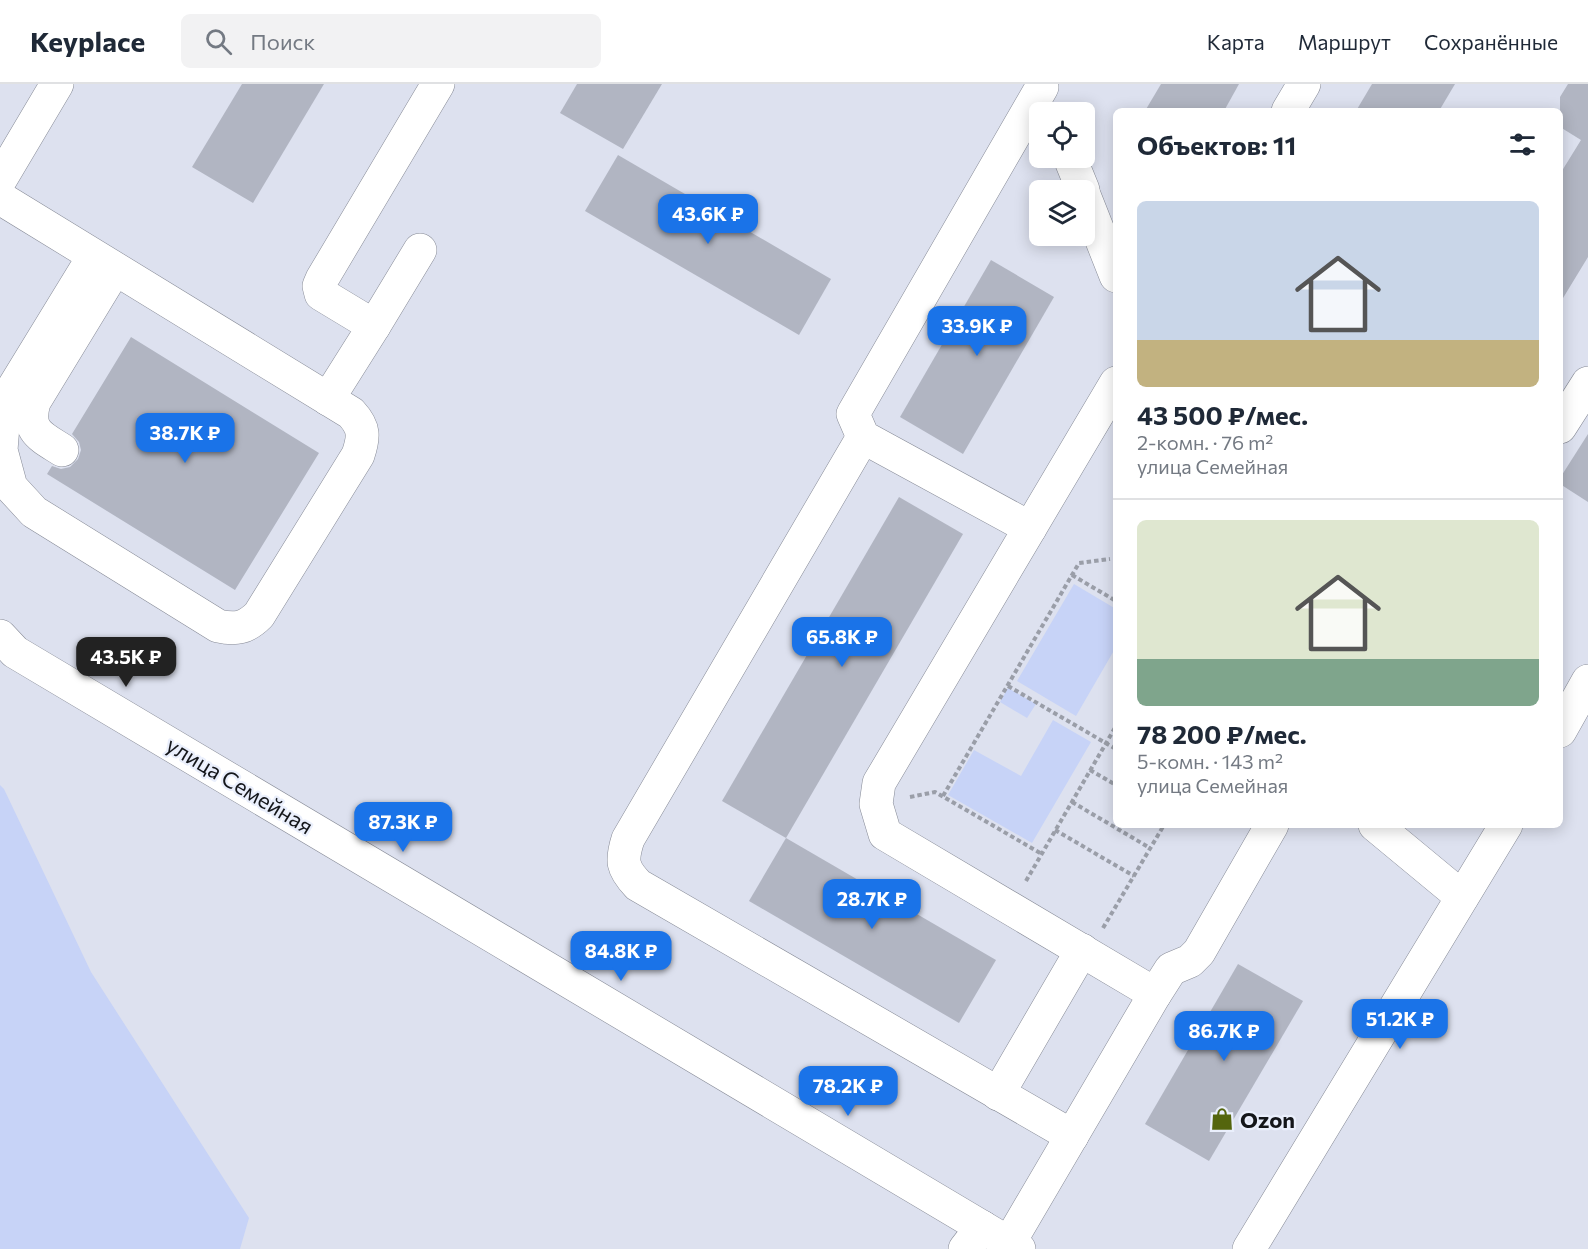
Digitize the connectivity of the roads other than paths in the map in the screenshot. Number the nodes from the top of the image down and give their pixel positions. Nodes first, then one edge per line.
1 (57, 84) edge
2 (438, 84) edge
3 (1304, 84) edge
4 (1045, 94) edge
5 (1290, 108) edge
6 (0, 180) edge
7 (0, 198) edge
8 (1095, 223) edge
9 (420, 250) dead end
10 (105, 262) junction
11 (1113, 268) edge
12 (374, 326) junction
13 (1588, 383) edge
14 (1113, 388) edge
15 (328, 399) junction
16 (1563, 422) edge
17 (863, 437) junction
18 (62, 450) dead end
19 (1030, 528) junction
20 (0, 636) edge
21 (1588, 681) edge
22 (1563, 726) edge
23 (1270, 828) edge
24 (1379, 828) edge
25 (1504, 828) edge
26 (1462, 897) junction
27 (1085, 952) junction
28 (1155, 993) junction
29 (998, 1094) junction
30 (1072, 1136) junction
31 (994, 1242) edge
32 (1249, 1249) edge

1 - 6 street
2 - 12 street
3 - 5 street
4 - 17 street
7 - 10 street
8 - 11 street
9 - 12 street
10 - 15 street
10 - 15 street
10 - 18 street
12 - 15 street
13 - 16 street
14 - 19 street
17 - 19 street
17 - 29 street
19 - 27 street
20 - 31 street, улица Семейная
21 - 22 street
23 - 28 street
24 - 26 street
25 - 26 street
26 - 32 street
27 - 28 street
27 - 29 street
28 - 30 street
29 - 30 street
30 - 31 street

